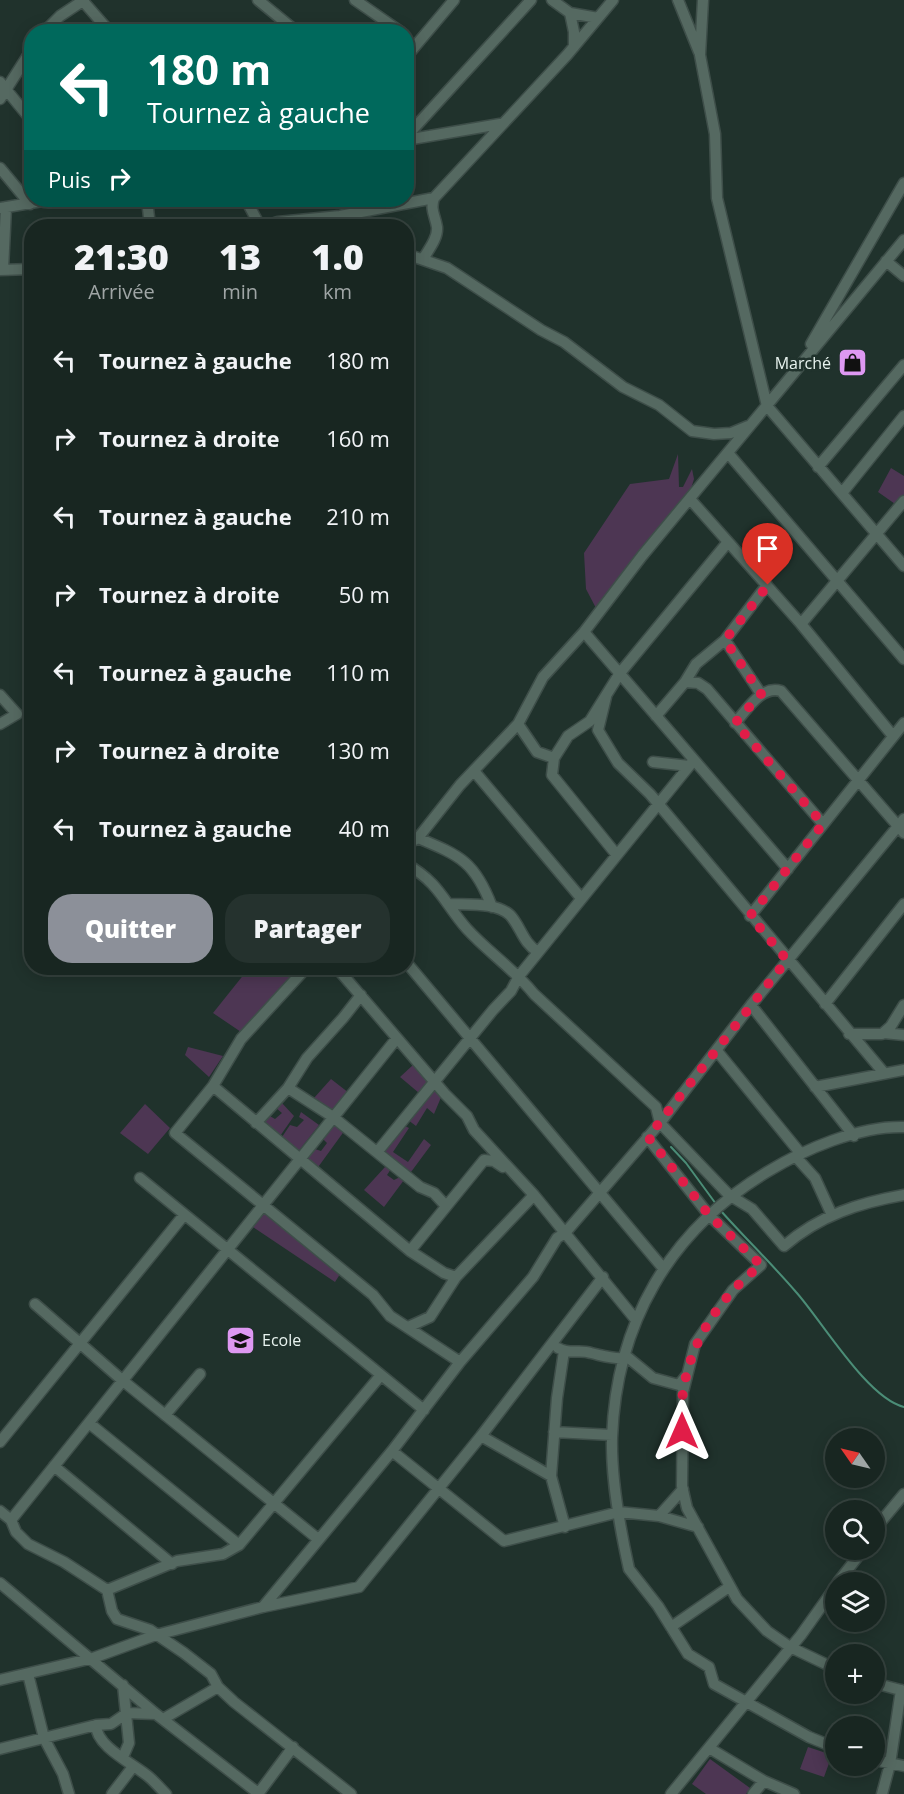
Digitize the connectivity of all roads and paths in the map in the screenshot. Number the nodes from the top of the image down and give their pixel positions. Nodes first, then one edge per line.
1 (83, 0) edge
2 (258, 0) edge
3 (355, 0) edge
4 (452, 0) edge
5 (531, 0) edge
6 (552, 0) edge
7 (613, 0) edge
8 (678, 0) edge
9 (703, 0) edge
10 (570, 13) junction
11 (598, 18) junction
12 (52, 24) edge
13 (103, 24) edge
14 (287, 24) edge
15 (390, 24) edge
16 (414, 41) edge
17 (418, 44) junction
18 (574, 47) junction
19 (414, 48) edge
20 (700, 55) junction
21 (24, 62) edge
22 (2, 91) edge
23 (24, 113) edge
24 (500, 124) junction
25 (414, 129) edge
26 (414, 137) edge
27 (0, 168) edge
28 (904, 183) edge
29 (24, 197) edge
30 (434, 198) junction
31 (414, 202) edge
32 (24, 205) edge
33 (387, 207) edge
34 (3, 208) edge
35 (309, 219) edge
36 (904, 240) edge
37 (414, 256) edge
38 (423, 259) junction
39 (886, 261) junction
40 (24, 269) edge
41 (1, 270) edge
42 (904, 276) edge
43 (904, 365) edge
44 (795, 371) junction
45 (767, 406) junction
46 (904, 416) edge
47 (751, 425) junction
48 (728, 453) junction
49 (818, 466) junction
50 (842, 493) junction
51 (690, 499) junction
52 (904, 501) edge
53 (877, 534) junction
54 (728, 542) junction
55 (904, 566) edge
56 (837, 583) junction
57 (768, 585) junction
58 (801, 624) junction
59 (584, 632) junction
60 (725, 640) junction
61 (904, 659) edge
62 (620, 673) junction
63 (685, 682) junction
64 (761, 694) junction
65 (0, 695) edge
66 (606, 698) junction
67 (656, 716) junction
68 (735, 723) junction
69 (904, 723) edge
70 (0, 724) edge
71 (518, 724) junction
72 (893, 736) junction
73 (680, 753) dead end
74 (554, 758) junction
75 (653, 762) dead end
76 (687, 764) junction
77 (474, 771) junction
78 (859, 780) junction
79 (657, 806) junction
80 (823, 824) junction
81 (902, 826) edge
82 (418, 838) junction
83 (414, 840) edge
84 (616, 855) junction
85 (414, 868) edge
86 (788, 869) junction
87 (581, 898) junction
88 (450, 904) junction
89 (492, 907) junction
90 (903, 909) edge
91 (750, 916) junction
92 (538, 952) junction
93 (787, 960) junction
94 (414, 972) edge
95 (300, 975) edge
96 (343, 975) edge
97 (519, 975) junction
98 (361, 995) junction
99 (825, 1004) junction
100 (751, 1005) junction
101 (904, 1005) edge
102 (884, 1033) junction
103 (849, 1034) junction
104 (904, 1035) edge
105 (397, 1038) junction
106 (469, 1040) junction
107 (717, 1051) junction
108 (904, 1070) edge
109 (884, 1073) junction
110 (434, 1081) junction
111 (213, 1086) junction
112 (815, 1087) junction
113 (288, 1088) junction
114 (333, 1117) junction
115 (256, 1123) junction
116 (660, 1123) junction
117 (904, 1127) edge
118 (854, 1136) junction
119 (648, 1137) junction
120 (378, 1152) junction
121 (799, 1155) junction
122 (299, 1160) junction
123 (140, 1178) dead end
124 (518, 1178) junction
125 (600, 1193) junction
126 (534, 1195) junction
127 (729, 1195) junction
128 (904, 1195) edge
129 (264, 1204) junction
130 (446, 1206) junction
131 (831, 1214) junction
132 (184, 1215) junction
133 (709, 1215) junction
134 (565, 1233) junction
135 (226, 1249) junction
136 (410, 1251) junction
137 (663, 1268) junction
138 (456, 1276) junction
139 (603, 1278) junction
140 (35, 1304) dead end
141 (636, 1320) junction
142 (408, 1327) junction
143 (80, 1343) junction
144 (551, 1343) junction
145 (564, 1351) junction
146 (625, 1357) junction
147 (460, 1362) junction
148 (200, 1374) dead end
149 (381, 1375) junction
150 (686, 1376) junction
151 (122, 1380) junction
152 (424, 1410) junction
153 (165, 1415) junction
154 (89, 1423) junction
155 (554, 1432) junction
156 (612, 1435) junction
157 (481, 1436) junction
158 (0, 1442) edge
159 (392, 1451) junction
160 (54, 1466) junction
161 (551, 1476) junction
162 (439, 1486) junction
163 (683, 1489) junction
164 (904, 1494) edge
165 (275, 1504) junction
166 (0, 1511) edge
167 (619, 1512) junction
168 (658, 1516) junction
169 (885, 1517) edge
170 (11, 1520) junction
171 (565, 1527) junction
172 (698, 1527) junction
173 (318, 1539) junction
174 (239, 1545) junction
175 (855, 1560) edge
176 (172, 1564) junction
177 (846, 1572) edge
178 (0, 1584) edge
179 (729, 1587) junction
180 (107, 1590) junction
181 (825, 1600) edge
182 (264, 1606) junction
183 (670, 1627) junction
184 (156, 1635) junction
185 (790, 1647) junction
186 (93, 1658) junction
187 (825, 1664) edge
188 (28, 1674) junction
189 (0, 1680) edge
190 (123, 1684) junction
191 (885, 1686) edge
192 (218, 1687) junction
193 (902, 1690) edge
194 (746, 1702) junction
195 (127, 1713) junction
196 (159, 1716) junction
197 (96, 1725) junction
198 (44, 1738) junction
199 (825, 1744) edge
200 (293, 1747) junction
201 (709, 1748) junction
202 (0, 1749) edge
203 (123, 1758) junction
204 (885, 1763) edge
205 (890, 1764) junction
206 (904, 1766) edge
207 (132, 1768) junction
208 (764, 1781) junction
209 (69, 1794) edge
210 (112, 1794) edge
211 (166, 1794) edge
212 (258, 1794) edge
213 (351, 1794) edge
214 (671, 1794) edge
215 (753, 1794) edge
216 (794, 1794) edge
217 (882, 1794) edge

1 - 12 street
1 - 13 street
2 - 14 street
3 - 15 street
4 - 17 street
5 - 25 street
6 - 10 street
7 - 11 street
8 - 20 street
9 - 20 street
10 - 11 street
10 - 18 street
11 - 18 street
16 - 17 street
17 - 19 street
18 - 24 street
20 - 45 street
21 - 22 street
22 - 23 street
24 - 26 street
24 - 30 street
27 - 29 street
28 - 44 street
30 - 31 street
30 - 38 street
32 - 34 street
33 - 35 street
34 - 41 street
36 - 39 street
37 - 38 street
38 - 47 street
39 - 42 street
39 - 44 street
40 - 41 street
43 - 49 street
44 - 45 street
45 - 47 street
45 - 49 street
46 - 50 street
47 - 48 street
48 - 51 street
48 - 56 street
49 - 50 street
50 - 53 street
51 - 54 street
51 - 59 street
52 - 53 street
53 - 55 street
53 - 56 street
54 - 57 street
54 - 62 street
56 - 58 street
56 - 61 street
57 - 58 street
57 - 60 street
58 - 72 street
59 - 62 street
59 - 71 street
60 - 63 street
60 - 64 street
62 - 66 street
62 - 67 street
63 - 67 street
63 - 68 street
64 - 68 street
64 - 78 street
65 - 70 street
66 - 74 street
66 - 79 street
67 - 76 street
68 - 80 street
69 - 72 street
71 - 74 street
71 - 77 street
72 - 78 street
73 - 76 street
74 - 84 street
75 - 76 street
76 - 79 street
76 - 86 street
77 - 82 street
77 - 87 street
78 - 80 street
78 - 81 street
79 - 84 street
79 - 91 street
80 - 86 street
81 - 93 street
82 - 83 street
82 - 89 street
84 - 87 street
85 - 88 street
86 - 91 street
87 - 92 street
88 - 89 street
88 - 97 street
89 - 92 street
90 - 99 street
91 - 93 street
92 - 97 street
93 - 99 street
93 - 100 street
94 - 106 street
95 - 111 street
96 - 98 street
97 - 106 street
97 - 116 street
98 - 105 street
98 - 113 street
99 - 103 street
100 - 107 street
100 - 112 street
101 - 102 street
102 - 103 street
102 - 104 street
103 - 109 street
105 - 110 street
105 - 114 street
106 - 110 street
106 - 125 street
107 - 116 street
107 - 121 street
108 - 109 street
109 - 112 street
110 - 120 street
110 - 124 street
111 - 115 street
111 - 129 street
112 - 118 street
113 - 114 street
113 - 115 street
114 - 120 street
114 - 122 street
115 - 122 street
116 - 119 street
116 - 127 street
117 - 118 street
118 - 121 street
119 - 125 street
119 - 133 street
120 - 130 street
121 - 127 street
121 - 131 street
122 - 129 street
122 - 136 street
123 - 132 street
124 - 126 street
124 - 130 street
125 - 134 street
125 - 137 street
126 - 134 street
126 - 138 street
127 - 131 street
127 - 133 street
128 - 131 street
129 - 135 street
129 - 142 street
130 - 136 street
132 - 135 street
132 - 143 street
133 - 137 street
133 - 150 street
134 - 139 street
134 - 147 street
135 - 149 street
135 - 151 street
136 - 138 street
137 - 141 street
138 - 142 street
139 - 141 street
139 - 144 street
140 - 143 street
141 - 146 street
142 - 147 street
143 - 151 street
143 - 158 street
144 - 145 street
144 - 157 street
145 - 146 street
145 - 155 street
146 - 150 street
146 - 156 street
147 - 152 street
148 - 153 street
149 - 152 street
149 - 165 street
150 - 163 street
151 - 153 street
151 - 154 street
152 - 159 street
153 - 165 street
154 - 160 street
154 - 174 street
155 - 156 street
155 - 161 street
156 - 167 street
157 - 161 street
157 - 162 street
159 - 162 street
159 - 173 street
160 - 170 street
160 - 176 street
161 - 171 street
162 - 171 street
162 - 182 street
163 - 168 street
163 - 172 street
164 - 169 street
165 - 173 street
165 - 174 street
166 - 170 street
167 - 168 street
167 - 171 street
167 - 183 street
168 - 172 street
170 - 180 street
172 - 179 street
173 - 182 street
174 - 176 street
175 - 177 street
176 - 180 street
178 - 186 street
179 - 183 street
179 - 185 street
180 - 184 street
181 - 185 street
182 - 184 street
183 - 194 street
184 - 186 street
184 - 192 street
185 - 187 street
185 - 194 street
186 - 188 street
186 - 190 street
188 - 189 street
188 - 198 street
190 - 195 street
190 - 196 street
191 - 193 street
192 - 196 street
192 - 200 street
193 - 205 street
194 - 199 street
194 - 201 street
195 - 196 street
195 - 197 street
195 - 203 street
196 - 212 street
197 - 198 street
197 - 203 street
198 - 202 street
198 - 209 street
200 - 212 street
200 - 213 street
201 - 208 street
201 - 214 street
203 - 207 street
204 - 205 street
205 - 206 street
205 - 217 street
207 - 210 street
207 - 211 street
208 - 215 street
208 - 216 street

